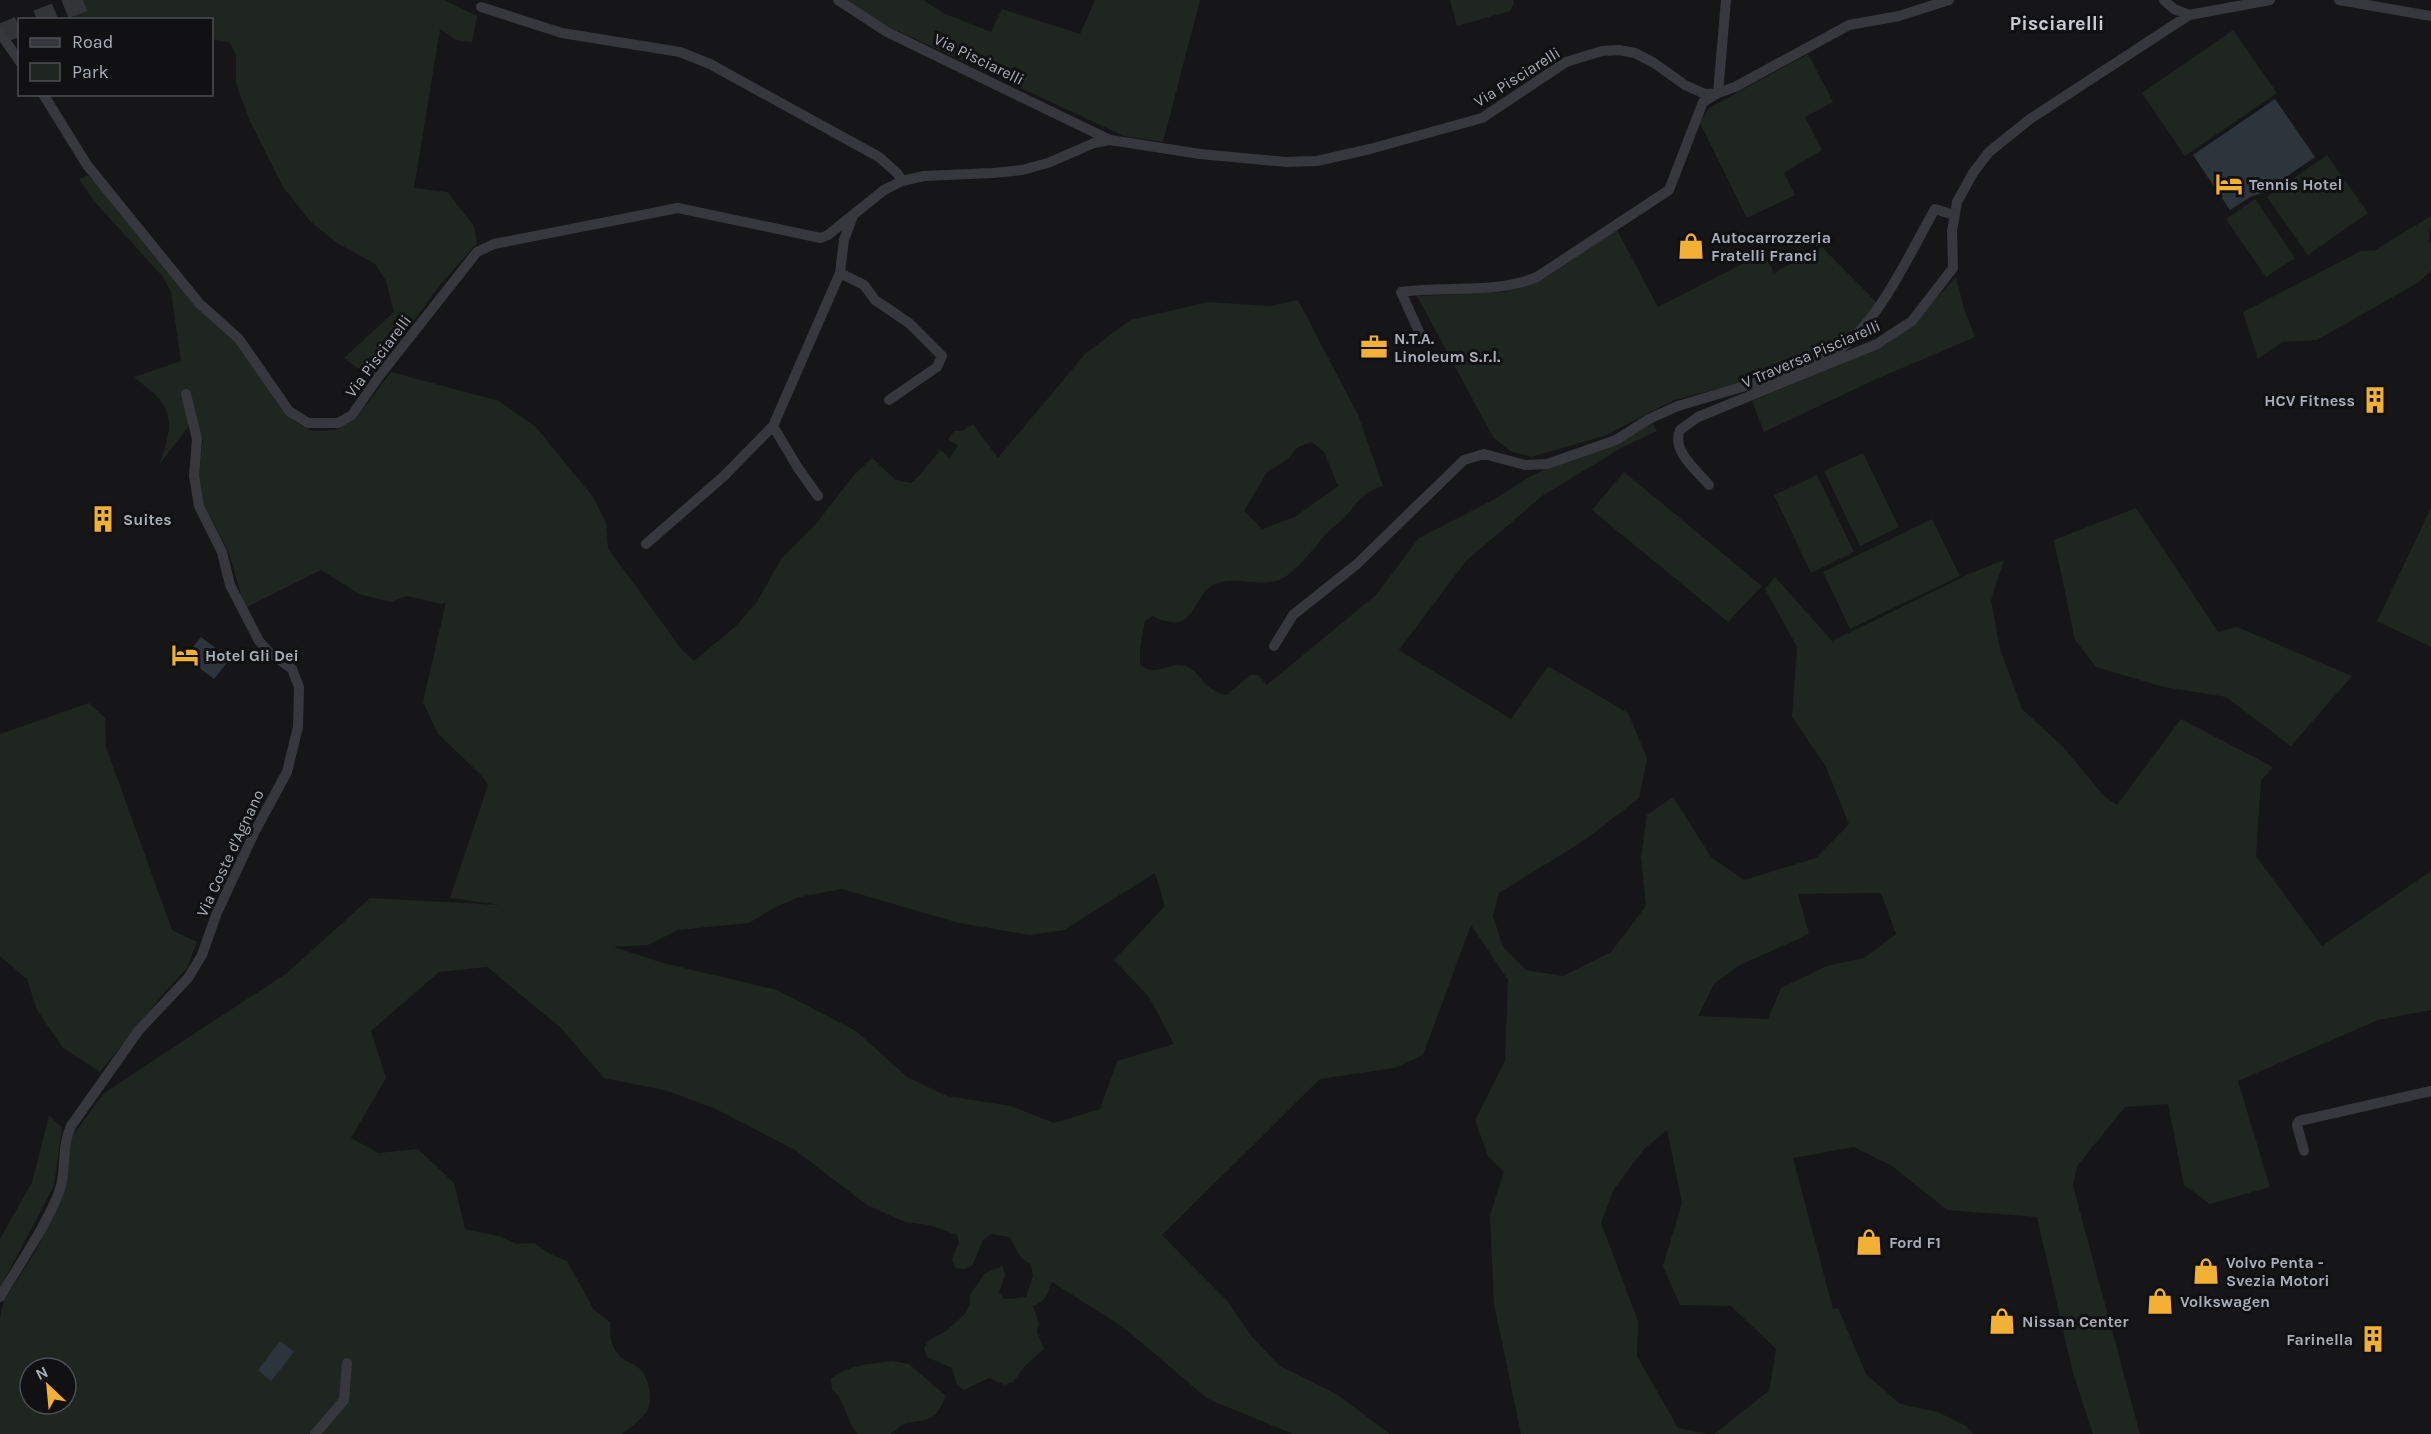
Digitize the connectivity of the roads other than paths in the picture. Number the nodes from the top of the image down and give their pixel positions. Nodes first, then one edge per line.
1 (838, 0) edge
2 (1726, 0) edge
3 (1949, 0) edge
4 (2164, 0) edge
5 (2270, 0) edge
6 (2339, 0) edge
7 (481, 7) dead end
8 (2188, 15) junction
9 (2431, 16) edge
10 (0, 33) edge
11 (18, 59) edge
12 (1718, 93) junction
13 (44, 96) edge
14 (1110, 140) junction
15 (902, 181) junction
16 (853, 215) junction
17 (1954, 215) junction
18 (840, 273) junction
19 (1420, 334) dead end
20 (186, 394) dead end
21 (889, 400) dead end
22 (774, 426) junction
23 (1709, 484) dead end
24 (818, 496) dead end
25 (646, 544) dead end
26 (1274, 646) dead end
27 (2431, 1091) edge
28 (2304, 1151) dead end
29 (0, 1298) edge
30 (347, 1363) dead end
31 (315, 1434) edge

1 - 14 street, Via Pisciarelli
2 - 12 street
3 - 12 street
4 - 8 street
5 - 8 street
6 - 9 street
7 - 15 street
8 - 17 street, V Traversa Pisciarelli
10 - 11 street
12 - 14 street, Via Pisciarelli
12 - 19 street
13 - 16 street, Via Pisciarelli
14 - 15 street, Via Pisciarelli
15 - 16 street, Via Pisciarelli
16 - 18 street
17 - 23 street, V Traversa Pisciarelli
17 - 26 street
18 - 21 street
18 - 22 street
20 - 29 street, Via Coste d'Agnano
22 - 24 street
22 - 25 street
27 - 28 street
30 - 31 street

